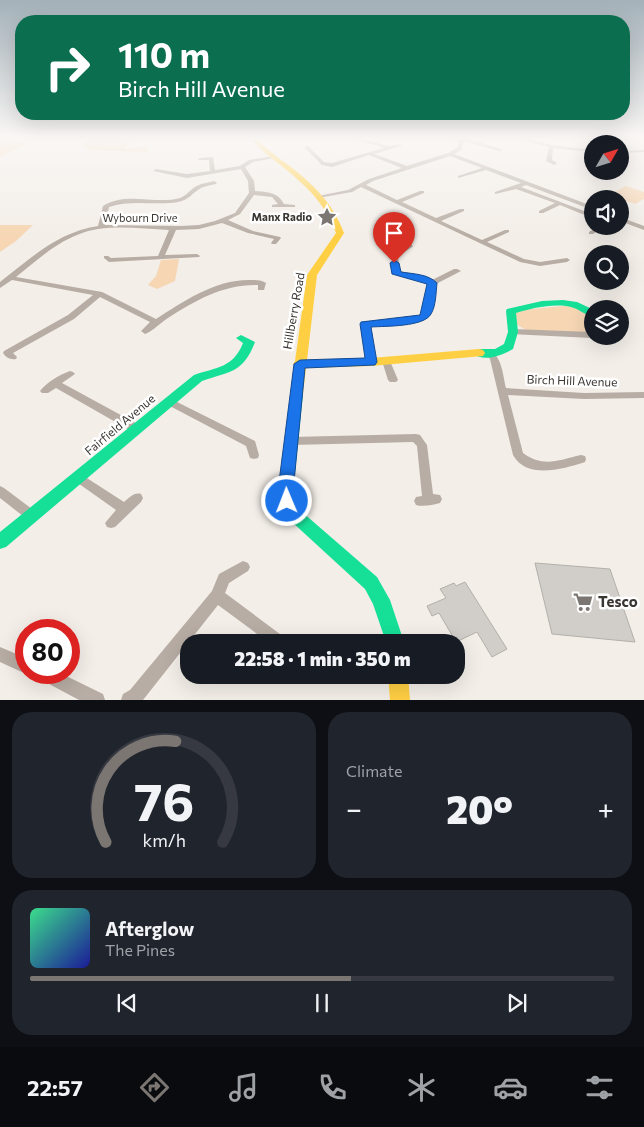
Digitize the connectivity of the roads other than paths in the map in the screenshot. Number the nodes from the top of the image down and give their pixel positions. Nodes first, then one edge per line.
1 (156, 171) dead end
2 (221, 171) edge
3 (244, 171) edge
4 (289, 171) edge
5 (399, 171) edge
6 (477, 171) edge
7 (493, 171) edge
8 (213, 172) joint
9 (460, 176) dead end
10 (214, 183) dead end
11 (526, 183) junction
12 (361, 185) junction
13 (516, 187) junction
14 (422, 192) dead end
15 (252, 193) junction
16 (497, 193) dead end
17 (320, 197) junction
18 (398, 202) junction
19 (560, 203) junction
20 (584, 205) edge
21 (274, 206) dead end
22 (282, 206) junction
23 (293, 206) dead end
24 (462, 210) dead end
25 (541, 212) dead end
26 (584, 213) edge
27 (437, 220) junction
28 (224, 221) junction
29 (629, 222) edge
30 (101, 227) junction
31 (644, 228) edge
32 (173, 229) junction
33 (507, 231) dead end
34 (278, 238) dead end
35 (482, 242) junction
36 (410, 246) dead end
37 (197, 256) dead end
38 (106, 257) dead end
39 (160, 258) junction
40 (567, 260) dead end
41 (457, 271) dead end
42 (11, 278) junction
43 (432, 283) junction
44 (0, 286) edge
45 (261, 288) dead end
46 (99, 294) junction
47 (584, 307) edge
48 (362, 314) dead end
49 (156, 322) junction
50 (365, 324) junction
51 (145, 331) dead end
52 (513, 332) junction
53 (584, 335) edge
54 (241, 338) dead end
55 (490, 354) junction
56 (13, 357) dead end
57 (386, 361) junction
58 (371, 362) junction
59 (300, 364) junction
60 (70, 374) dead end
61 (393, 380) dead end
62 (55, 384) junction
63 (45, 391) dead end
64 (503, 391) junction
65 (643, 397) edge
66 (169, 402) junction
67 (137, 428) junction
68 (291, 441) junction
69 (254, 455) dead end
70 (581, 458) dead end
71 (79, 478) junction
72 (0, 491) edge
73 (137, 498) dead end
74 (428, 500) dead end
75 (124, 509) junction
76 (32, 516) junction
77 (111, 523) dead end
78 (0, 542) edge
79 (243, 567) dead end
80 (217, 596) junction
81 (269, 634) edge
82 (392, 634) edge
83 (0, 654) edge
84 (15, 661) edge
85 (65, 684) edge
86 (399, 684) edge
87 (97, 700) edge
88 (129, 700) edge
89 (400, 700) edge

1 - 8 street
2 - 8 street
3 - 15 street
4 - 17 main road, Hillberry Road
5 - 12 street
6 - 9 street
7 - 11 street
10 - 30 street
11 - 13 street
11 - 20 street
12 - 17 street
12 - 18 street
13 - 16 street
13 - 19 street
14 - 18 street
15 - 22 street
15 - 28 street, Wybourn Drive
17 - 59 main road, Hillberry Road
18 - 27 street
19 - 25 street
19 - 26 street
21 - 22 street
22 - 23 street
24 - 27 street
27 - 35 street
28 - 32 street, Wybourn Drive
28 - 34 street
29 - 31 street
30 - 32 street, Wybourn Drive
30 - 42 street, Wybourn Drive
32 - 39 street
33 - 35 street
35 - 40 street
36 - 43 street
37 - 39 street
38 - 39 street
41 - 43 street
42 - 44 street, Wybourn Drive
42 - 46 street
43 - 50 street
45 - 49 street
46 - 49 street
46 - 56 street
47 - 52 main road
48 - 50 street
49 - 51 street
50 - 58 street
52 - 53 street
52 - 55 main road
54 - 66 main road, Fairfield Avenue
55 - 57 main road
55 - 64 street
57 - 58 main road
57 - 61 street
58 - 59 main road
59 - 68 main road, Hillberry Road
60 - 62 street
62 - 63 street
62 - 67 street
64 - 65 street, Birch Hill Avenue
64 - 70 street
66 - 67 main road, Fairfield Avenue
66 - 69 street
67 - 71 main road, Fairfield Avenue
68 - 74 street
68 - 82 main road, Hillberry Road
71 - 75 street
71 - 76 main road, Fairfield Avenue
72 - 76 street
73 - 75 street
75 - 77 street
76 - 78 main road, Fairfield Avenue
79 - 80 street
80 - 81 street
80 - 88 street
83 - 84 street
85 - 87 street
86 - 89 main road

